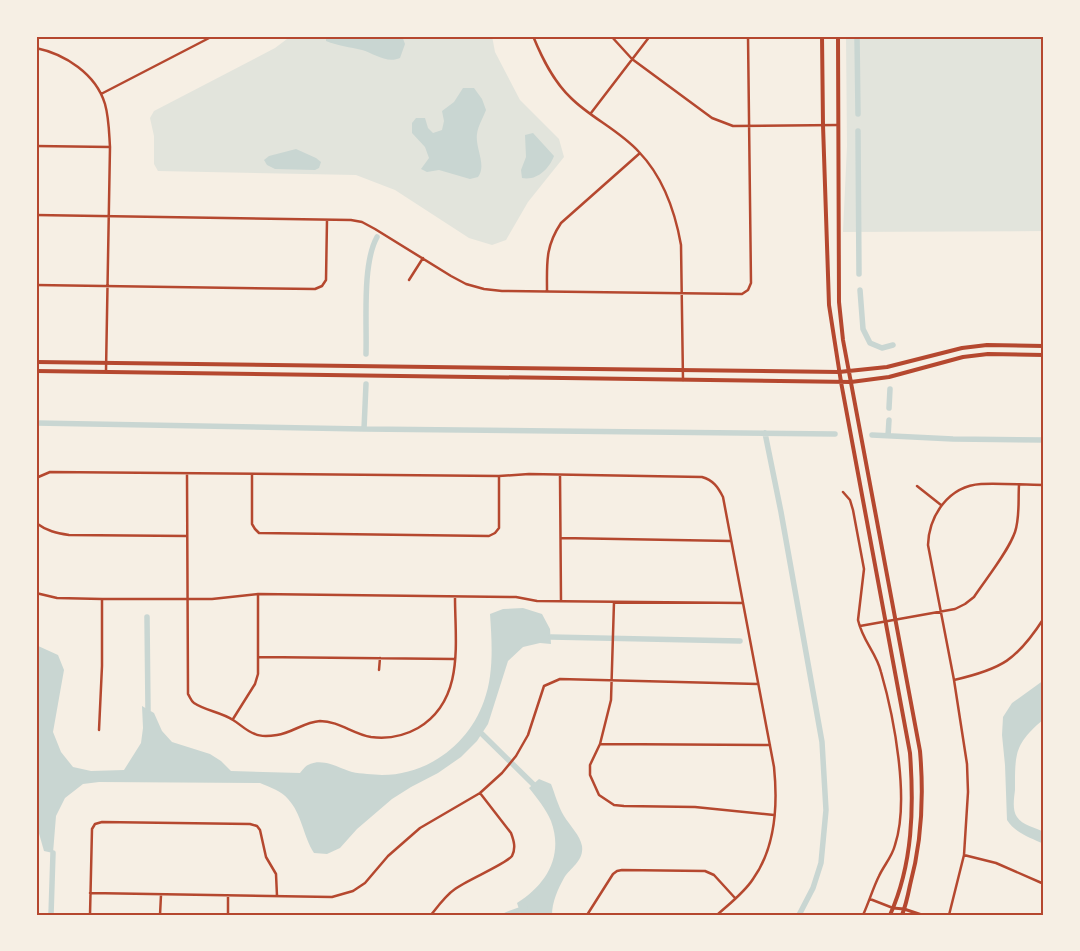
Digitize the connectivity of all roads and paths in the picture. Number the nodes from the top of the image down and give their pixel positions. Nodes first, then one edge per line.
1 (213, 36) edge
2 (533, 36) edge
3 (611, 36) edge
4 (650, 36) edge
5 (748, 36) edge
6 (822, 36) edge
7 (838, 36) edge
8 (36, 48) edge
9 (632, 59) junction
10 (101, 94) junction
11 (591, 113) junction
12 (749, 125) junction
13 (823, 125) junction
14 (840, 125) junction
15 (36, 146) edge
16 (110, 146) junction
17 (640, 153) junction
18 (36, 215) edge
19 (109, 216) junction
20 (327, 220) junction
21 (423, 258) junction
22 (409, 280) dead end
23 (36, 285) edge
24 (107, 286) junction
25 (546, 291) junction
26 (681, 293) junction
27 (1044, 346) edge
28 (1044, 355) edge
29 (36, 362) edge
30 (106, 362) junction
31 (683, 370) junction
32 (36, 371) edge
33 (106, 372) junction
34 (839, 372) junction
35 (849, 372) junction
36 (683, 380) junction
37 (841, 382) junction
38 (851, 382) junction
39 (187, 474) junction
40 (252, 474) junction
41 (560, 475) junction
42 (499, 476) junction
43 (36, 478) edge
44 (1019, 485) junction
45 (1044, 485) edge
46 (917, 486) dead end
47 (843, 492) dead end
48 (941, 505) junction
49 (36, 523) edge
50 (187, 536) junction
51 (560, 538) junction
52 (731, 541) junction
53 (36, 593) edge
54 (258, 594) junction
55 (455, 596) junction
56 (102, 598) junction
57 (188, 598) junction
58 (561, 601) junction
59 (614, 602) junction
60 (743, 604) junction
61 (940, 611) junction
62 (1044, 618) edge
63 (896, 620) junction
64 (885, 622) junction
65 (860, 626) junction
66 (258, 657) junction
67 (380, 658) junction
68 (455, 659) junction
69 (379, 670) dead end
70 (954, 680) junction
71 (612, 681) junction
72 (758, 684) junction
73 (232, 719) junction
74 (99, 730) dead end
75 (600, 744) junction
76 (770, 745) junction
77 (480, 794) junction
78 (774, 815) junction
79 (964, 855) junction
80 (1044, 884) edge
81 (90, 893) junction
82 (160, 895) junction
83 (228, 896) junction
84 (277, 896) junction
85 (735, 898) junction
86 (870, 899) junction
87 (893, 908) junction
88 (904, 909) junction
89 (90, 915) edge
90 (160, 915) edge
91 (228, 915) edge
92 (431, 915) edge
93 (587, 915) edge
94 (717, 915) edge
95 (864, 915) edge
96 (890, 915) edge
97 (901, 915) edge
98 (922, 915) edge
99 (949, 915) edge

1 - 10 street
2 - 11 street
3 - 9 street
4 - 9 street
5 - 12 street
6 - 13 main road
7 - 14 main road
8 - 10 street
9 - 11 street
9 - 12 street
10 - 16 street
11 - 17 street
12 - 13 street
12 - 26 street
13 - 14 street
13 - 34 main road
14 - 35 main road
15 - 16 street
16 - 19 street
17 - 25 street
17 - 26 street
18 - 19 street
19 - 20 street
19 - 24 street
20 - 21 street
20 - 24 street
21 - 22 street
21 - 25 street
23 - 24 street
24 - 30 street
25 - 26 street
26 - 31 street
27 - 35 main road
28 - 38 main road
29 - 30 main road
30 - 31 main road
30 - 33 street
31 - 34 main road
31 - 36 street
32 - 33 main road
33 - 36 main road
34 - 35 main road
34 - 37 main road
35 - 38 main road
36 - 37 main road
37 - 38 main road
37 - 64 main road
38 - 63 main road
39 - 40 street
39 - 43 street
39 - 50 street
40 - 42 street
40 - 42 street
41 - 42 street
41 - 51 street
41 - 52 street
44 - 45 street
44 - 48 street
44 - 61 street
46 - 48 street
47 - 65 street
48 - 61 street
49 - 50 street
50 - 57 street
51 - 52 street
51 - 58 street
52 - 60 street
53 - 56 street
54 - 55 street
54 - 57 street
54 - 66 street
55 - 58 street
55 - 68 street
56 - 57 street
56 - 74 street
57 - 73 street
58 - 59 street
59 - 60 street
59 - 71 street
60 - 72 street
61 - 63 street
61 - 70 street
62 - 70 street
63 - 64 street
63 - 88 main road
64 - 65 street
64 - 87 main road
65 - 86 street
66 - 67 street
66 - 73 street
67 - 68 street
67 - 69 street
68 - 73 street
70 - 79 street
71 - 72 street
71 - 75 street
71 - 77 street
72 - 76 street
75 - 76 street
75 - 78 street
76 - 78 street
77 - 84 street
77 - 92 street
78 - 85 street
79 - 80 street
79 - 99 street
81 - 82 street
81 - 84 street
81 - 89 street
82 - 83 street
82 - 90 street
83 - 84 street
83 - 91 street
85 - 93 street
85 - 94 street
86 - 87 street
86 - 95 street
87 - 88 street
87 - 96 main road
87 - 97 street
88 - 97 main road
88 - 98 street

